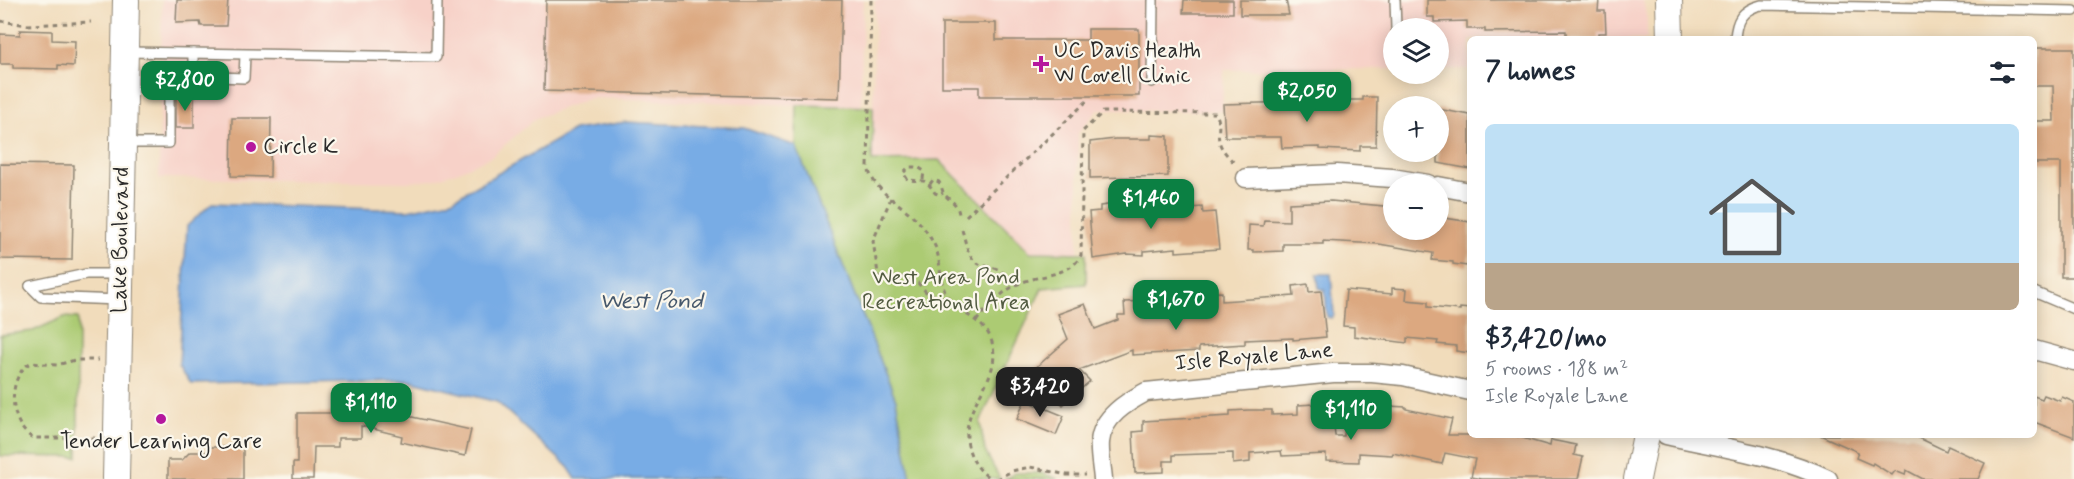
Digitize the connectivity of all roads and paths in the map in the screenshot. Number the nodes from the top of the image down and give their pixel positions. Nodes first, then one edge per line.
1 (437, 0) edge
2 (871, 0) edge
3 (1153, 0) edge
4 (1395, 0) edge
5 (1653, 0) edge
6 (1669, 0) edge
7 (1686, 0) edge
8 (126, 1) edge
9 (2074, 11) edge
10 (1396, 18) edge
11 (0, 21) edge
12 (91, 22) dead end
13 (1670, 35) edge
14 (1735, 36) edge
15 (125, 52) junction
16 (193, 53) junction
17 (244, 55) junction
18 (193, 76) junction
19 (1152, 82) dead end
20 (1087, 101) dead end
21 (123, 143) junction
22 (1383, 177) edge
23 (1246, 178) joint
24 (923, 179) junction
25 (930, 184) junction
26 (1449, 188) edge
27 (1467, 191) edge
28 (943, 193) junction
29 (891, 198) junction
30 (959, 214) dead end
31 (966, 216) dead end
32 (962, 230) dead end
33 (120, 274) junction
34 (1011, 288) junction
35 (2037, 293) edge
36 (950, 299) junction
37 (120, 300) junction
38 (2074, 309) edge
39 (976, 321) junction
40 (2037, 351) edge
41 (118, 360) junction
42 (2074, 362) edge
43 (1467, 389) edge
44 (117, 438) junction
45 (1646, 438) edge
46 (1679, 438) edge
47 (1103, 477) edge
48 (116, 479) edge
49 (991, 479) edge
50 (998, 479) edge
51 (1637, 479) edge
52 (1828, 479) edge

1 - 17 lane
2 - 29 path
3 - 19 lane
4 - 10 lane
5 - 13 street
6 - 13 street
7 - 13 street
8 - 15 street, Lake Boulevard
9 - 14 lane
11 - 12 path
15 - 16 lane
15 - 21 street, Lake Boulevard
16 - 17 lane
16 - 18 lane
17 - 18 lane
18 - 21 lane
20 - 31 path
21 - 33 street, Lake Boulevard
22 - 23 street
23 - 34 path
24 - 24 path
24 - 25 path
25 - 28 path
25 - 28 path
26 - 27 street
28 - 30 path
29 - 36 path
29 - 36 path
32 - 34 path
33 - 37 street, Lake Boulevard
33 - 37 lane
34 - 39 path
35 - 38 lane
36 - 39 path
37 - 41 street, Lake Boulevard
39 - 49 path
40 - 42 street
41 - 44 street, Lake Boulevard
41 - 44 path
43 - 47 street, Isle Royale Lane
44 - 48 street, Lake Boulevard
45 - 51 street
46 - 52 street
47 - 50 path

